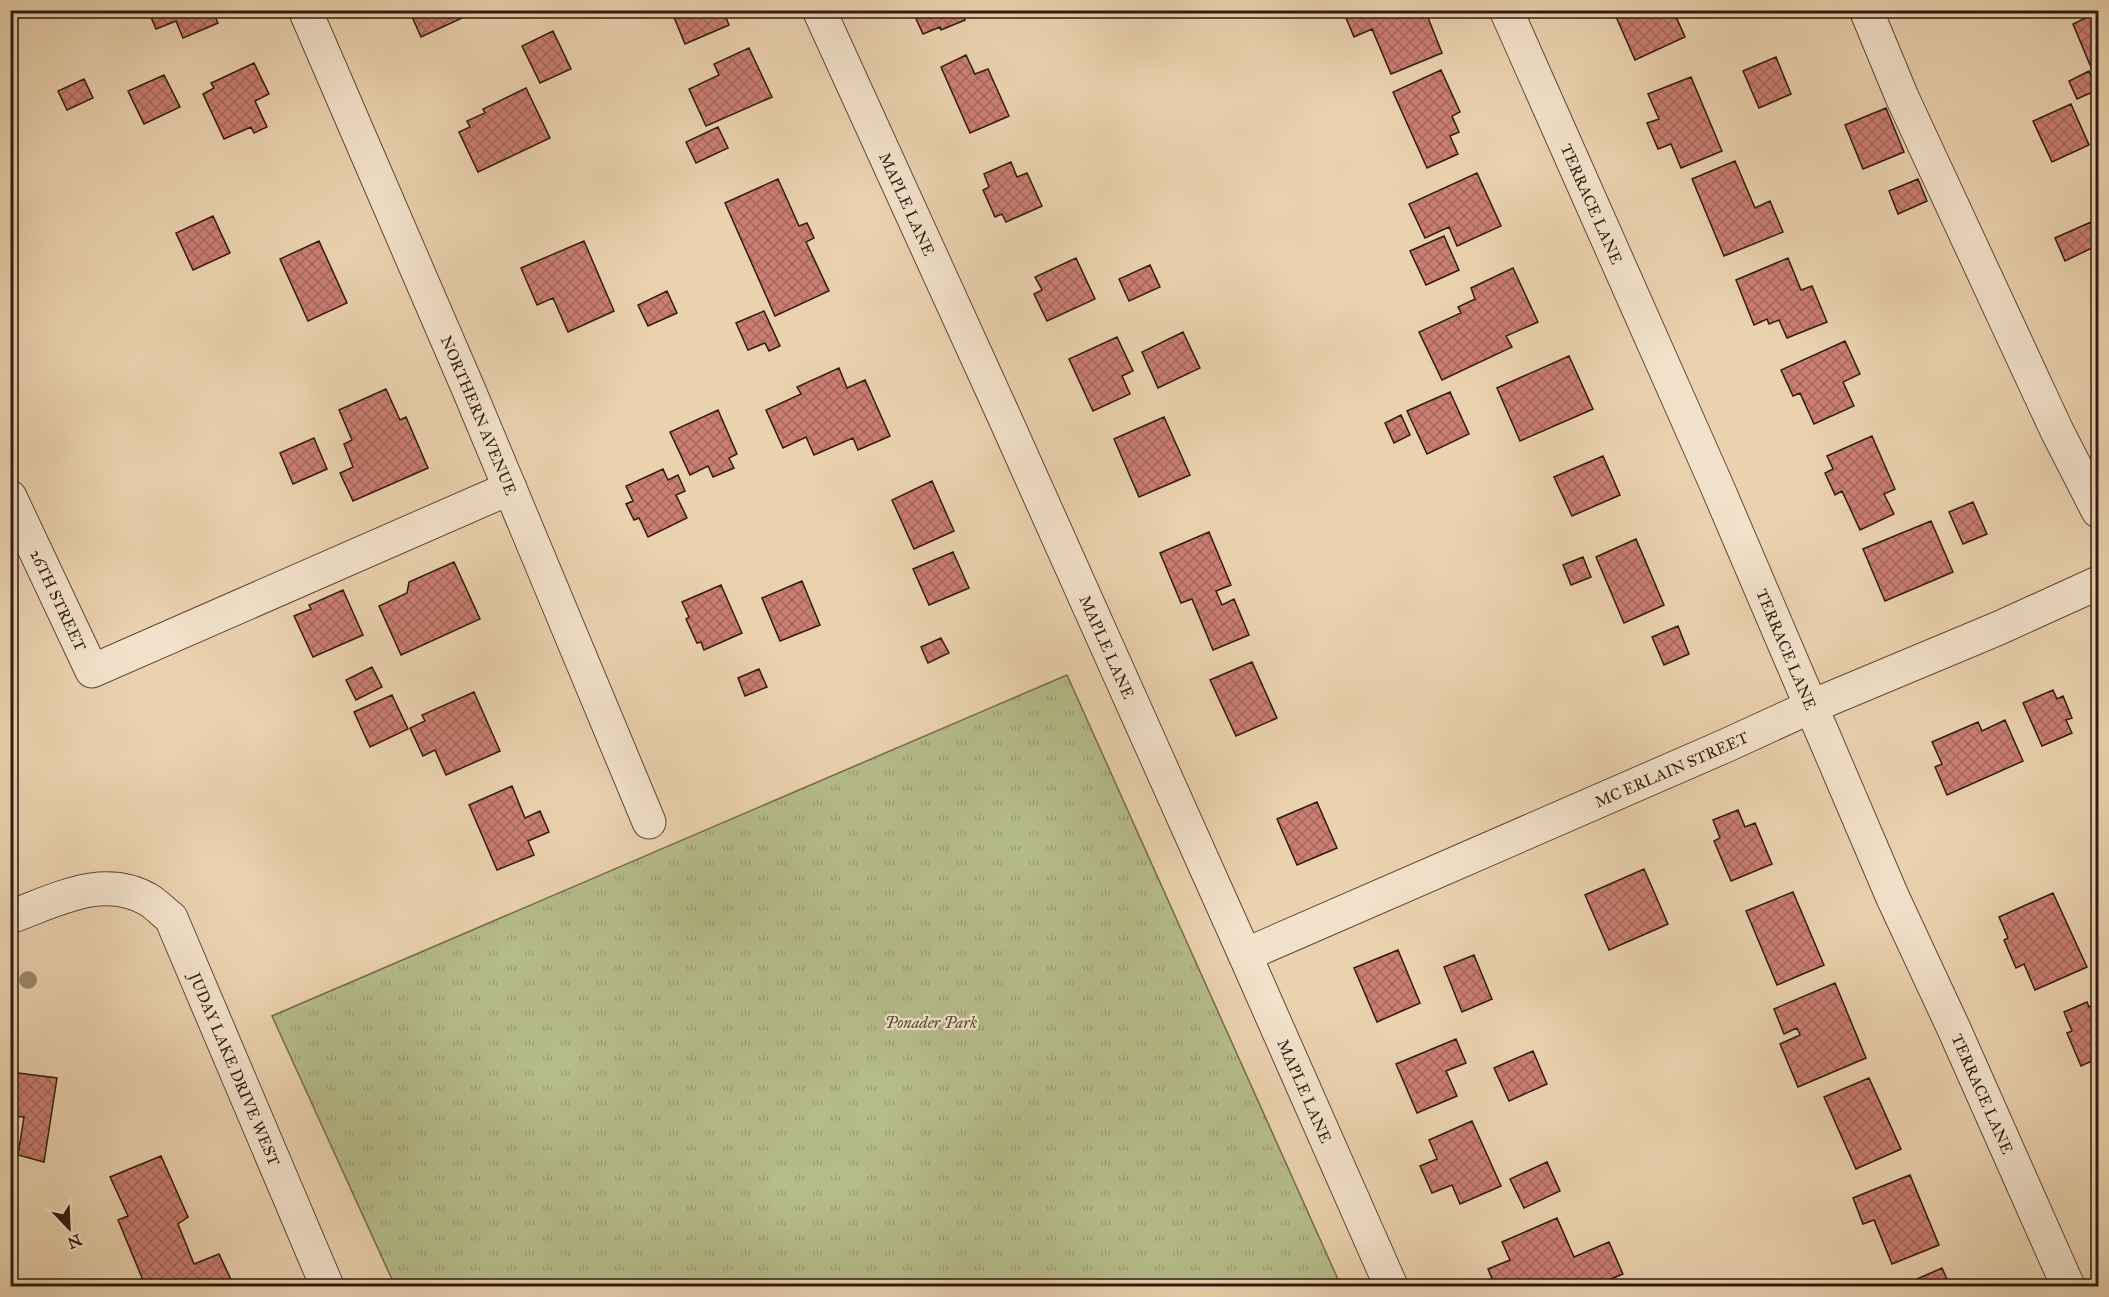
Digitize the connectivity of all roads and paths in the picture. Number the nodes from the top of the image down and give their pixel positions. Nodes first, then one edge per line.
1 (305, 10) edge
2 (819, 10) edge
3 (1506, 10) edge
4 (1866, 10) edge
5 (510, 488) junction
6 (10, 496) edge
7 (2098, 510) edge
8 (2098, 583) edge
9 (1810, 706) junction
10 (650, 822) dead end
11 (10, 917) edge
12 (1245, 955) junction
13 (327, 1287) edge
14 (1391, 1287) edge
15 (2068, 1287) edge

1 - 5 street, NORTHERN AVENUE
2 - 12 street, MAPLE LANE
3 - 9 street, TERRACE LANE
4 - 7 street
5 - 6 street, 26TH STREET
5 - 10 street, NORTHERN AVENUE
8 - 9 street, MC ERLAIN STREET
9 - 12 street, MC ERLAIN STREET
9 - 15 street, TERRACE LANE
11 - 13 street, JUDAY LAKE DRIVE WEST
12 - 14 street, MAPLE LANE

